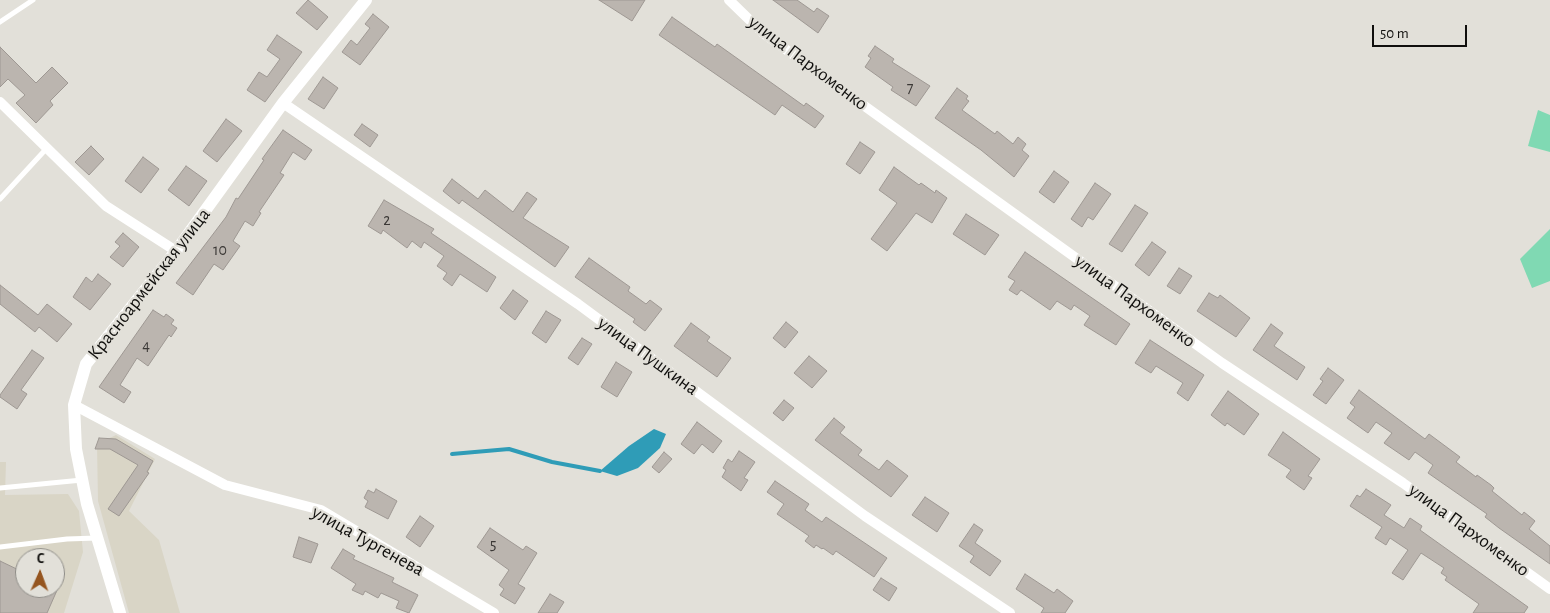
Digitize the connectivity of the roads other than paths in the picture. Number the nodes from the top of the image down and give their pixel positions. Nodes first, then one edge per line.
1 (33, 0) edge
2 (366, 0) edge
3 (729, 0) edge
4 (0, 22) edge
5 (0, 102) edge
6 (283, 103) junction
7 (47, 148) junction
8 (0, 199) edge
9 (176, 251) junction
10 (74, 405) junction
11 (82, 480) junction
12 (0, 488) edge
13 (97, 538) junction
14 (0, 547) edge
15 (1550, 589) edge
16 (120, 613) edge
17 (494, 613) edge
18 (1010, 613) edge

1 - 4 lane
2 - 6 street, Красноармейская улица
3 - 15 street, улица Пархоменко
5 - 7 street
6 - 9 street, Красноармейская улица
6 - 18 street, улица Пушкина
7 - 8 lane
7 - 9 street
9 - 10 street, Красноармейская улица
10 - 11 street, Красноармейская улица
10 - 17 street, улица Тургенева
11 - 12 lane
11 - 13 street, Красноармейская улица
13 - 14 lane
13 - 16 street, Красноармейская улица

